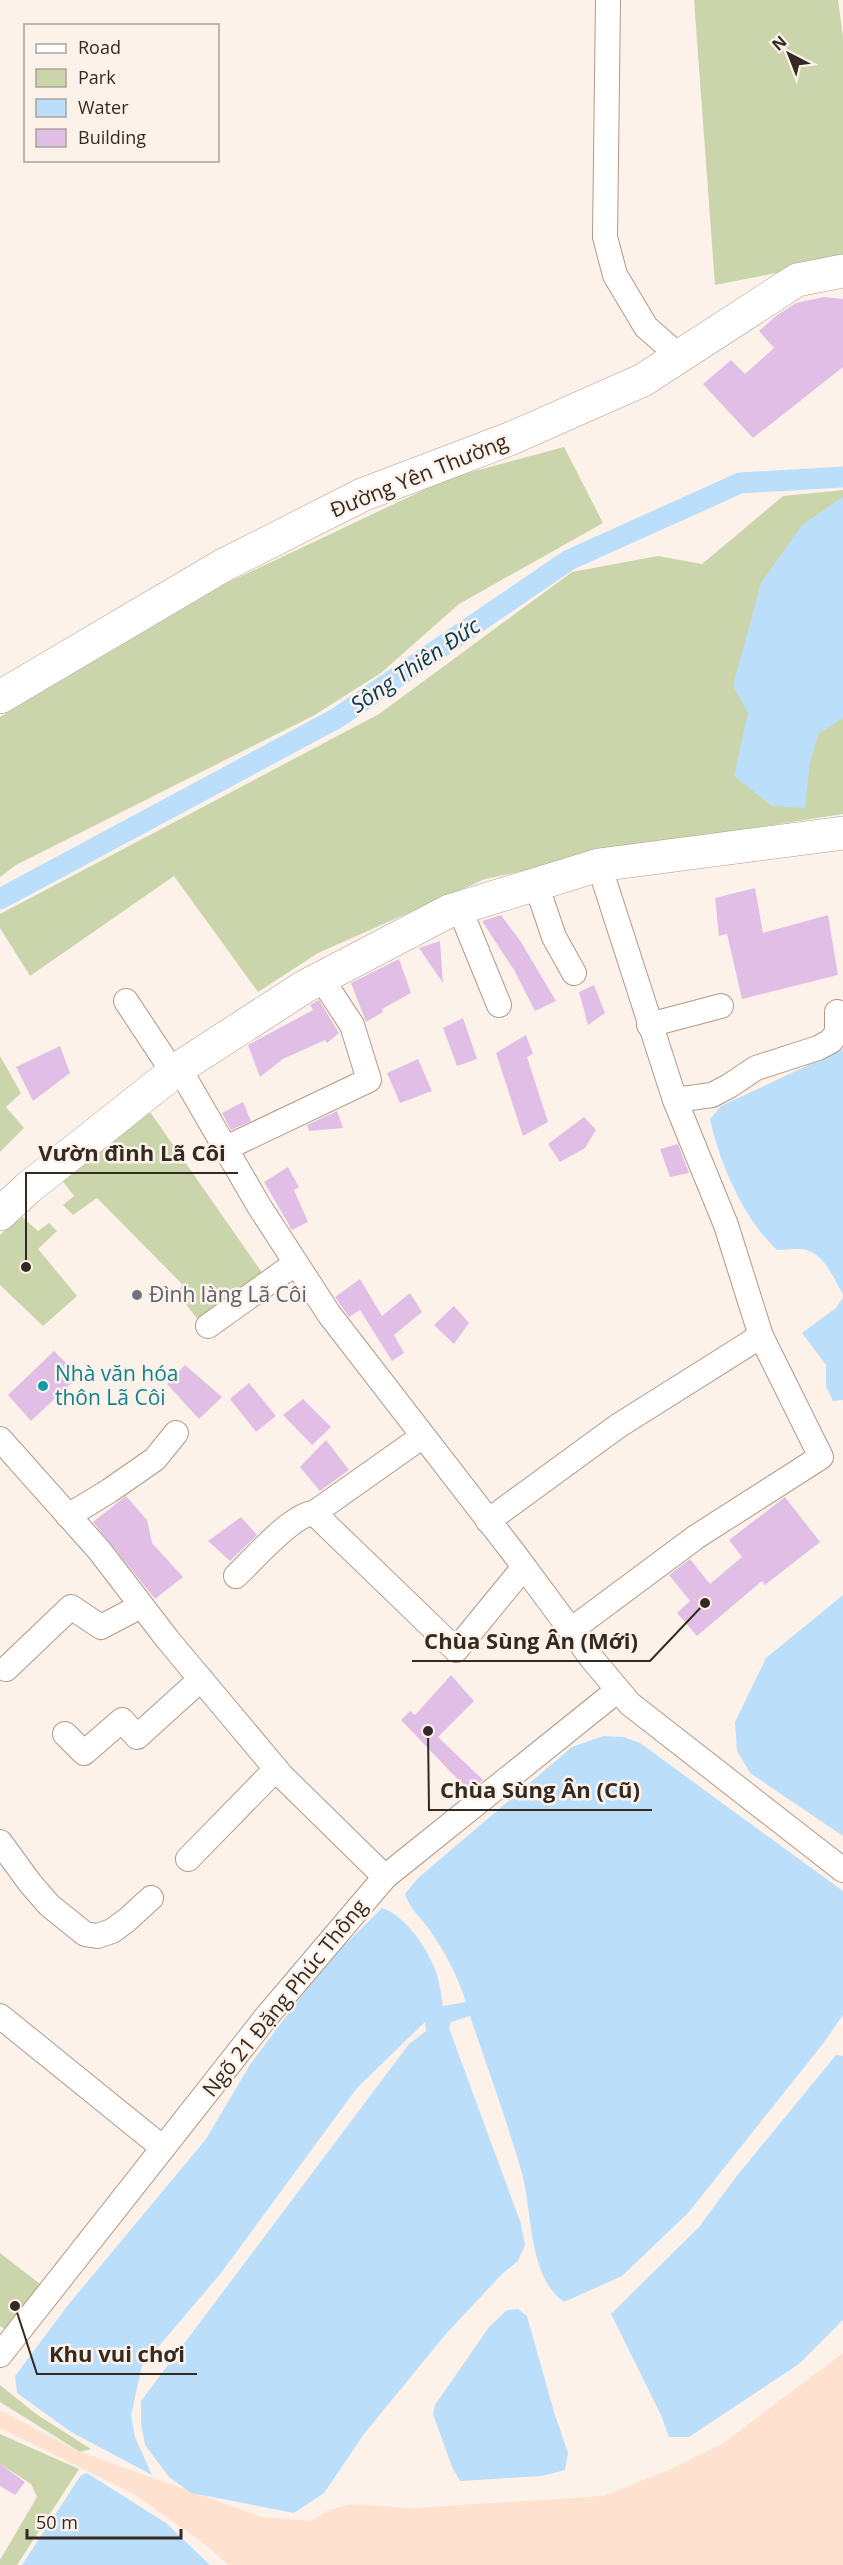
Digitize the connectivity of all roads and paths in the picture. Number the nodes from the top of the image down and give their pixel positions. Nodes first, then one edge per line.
1 (608, 0) edge
2 (843, 271) edge
3 (679, 356) junction
4 (0, 697) edge
5 (843, 834) edge
6 (600, 865) junction
7 (536, 884) junction
8 (459, 907) junction
9 (574, 973) dead end
10 (321, 978) junction
11 (126, 1001) dead end
12 (499, 1005) dead end
13 (721, 1006) dead end
14 (837, 1012) dead end
15 (649, 1025) junction
16 (179, 1068) junction
17 (675, 1100) junction
18 (226, 1148) junction
19 (0, 1214) edge
20 (296, 1263) junction
21 (208, 1326) dead end
22 (761, 1336) junction
23 (176, 1433) dead end
24 (423, 1436) junction
25 (0, 1439) edge
26 (314, 1513) junction
27 (68, 1516) junction
28 (489, 1521) junction
29 (524, 1567) junction
30 (236, 1576) dead end
31 (141, 1606) junction
32 (571, 1629) junction
33 (6, 1669) dead end
34 (201, 1679) junction
35 (618, 1690) junction
36 (65, 1734) dead end
37 (276, 1768) junction
38 (0, 1842) edge
39 (188, 1859) dead end
40 (843, 1870) edge
41 (385, 1877) junction
42 (151, 1898) dead end
43 (0, 2016) edge
44 (163, 2148) junction
45 (4, 2342) edge

1 - 3 street
2 - 3 street, Đường Yên Thường
3 - 4 street, Đường Yên Thường
5 - 6 street
6 - 7 street
6 - 15 street
7 - 8 street
7 - 9 street
8 - 10 street
8 - 12 street
10 - 16 street
10 - 18 street
11 - 16 street
13 - 15 street
14 - 17 street
15 - 17 street
16 - 18 street
16 - 19 street
17 - 22 street
18 - 20 street
20 - 21 street
20 - 24 street
22 - 28 street
22 - 32 street
23 - 27 street
24 - 26 street
24 - 28 street
25 - 27 street
26 - 29 street
26 - 30 street
27 - 31 street
28 - 29 street
29 - 32 street
31 - 33 street
31 - 34 street
32 - 35 street
34 - 36 street
34 - 37 street
35 - 40 street
35 - 41 street, Ngõ 21 Đặng Phúc Thông
37 - 39 street
37 - 41 street
38 - 42 street
41 - 44 street, Ngõ 21 Đặng Phúc Thông
43 - 44 street
44 - 45 street, Ngõ 21 Đặng Phúc Thông

